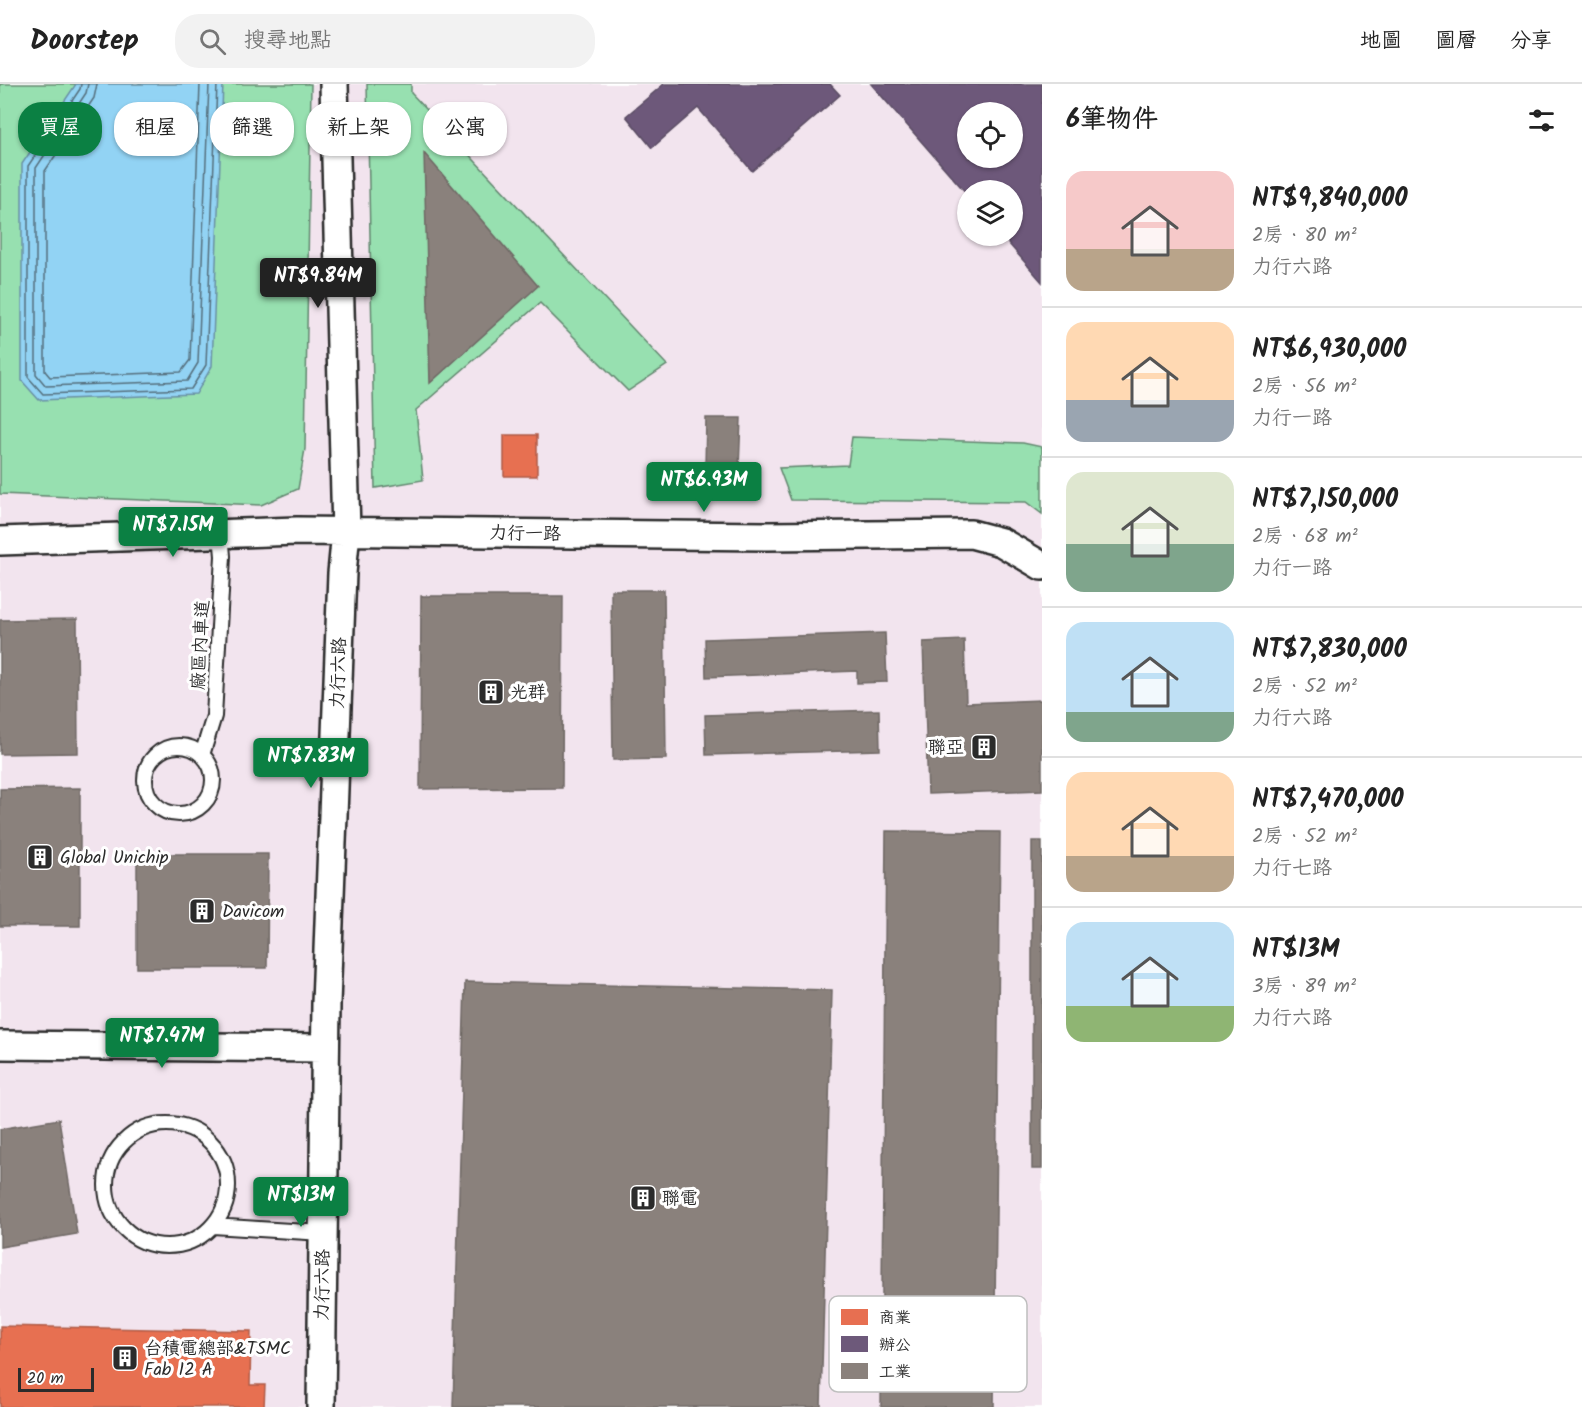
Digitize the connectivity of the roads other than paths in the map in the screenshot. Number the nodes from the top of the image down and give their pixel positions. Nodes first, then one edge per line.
1 (334, 84) edge
2 (346, 532) junction
3 (221, 534) junction
4 (0, 542) edge
5 (1042, 566) edge
6 (202, 755) junction
7 (0, 1044) edge
8 (325, 1048) junction
9 (213, 1226) junction
10 (323, 1233) junction
11 (321, 1407) edge

1 - 2 street, 力行六路
2 - 3 street, 力行一路
2 - 5 street, 力行一路
2 - 8 street, 力行六路
3 - 4 street, 力行一路
3 - 6 lane, 廠區內車道
6 - 6 lane
7 - 8 street
8 - 10 street, 力行六路
9 - 9 lane
9 - 10 lane
10 - 11 street, 力行六路

